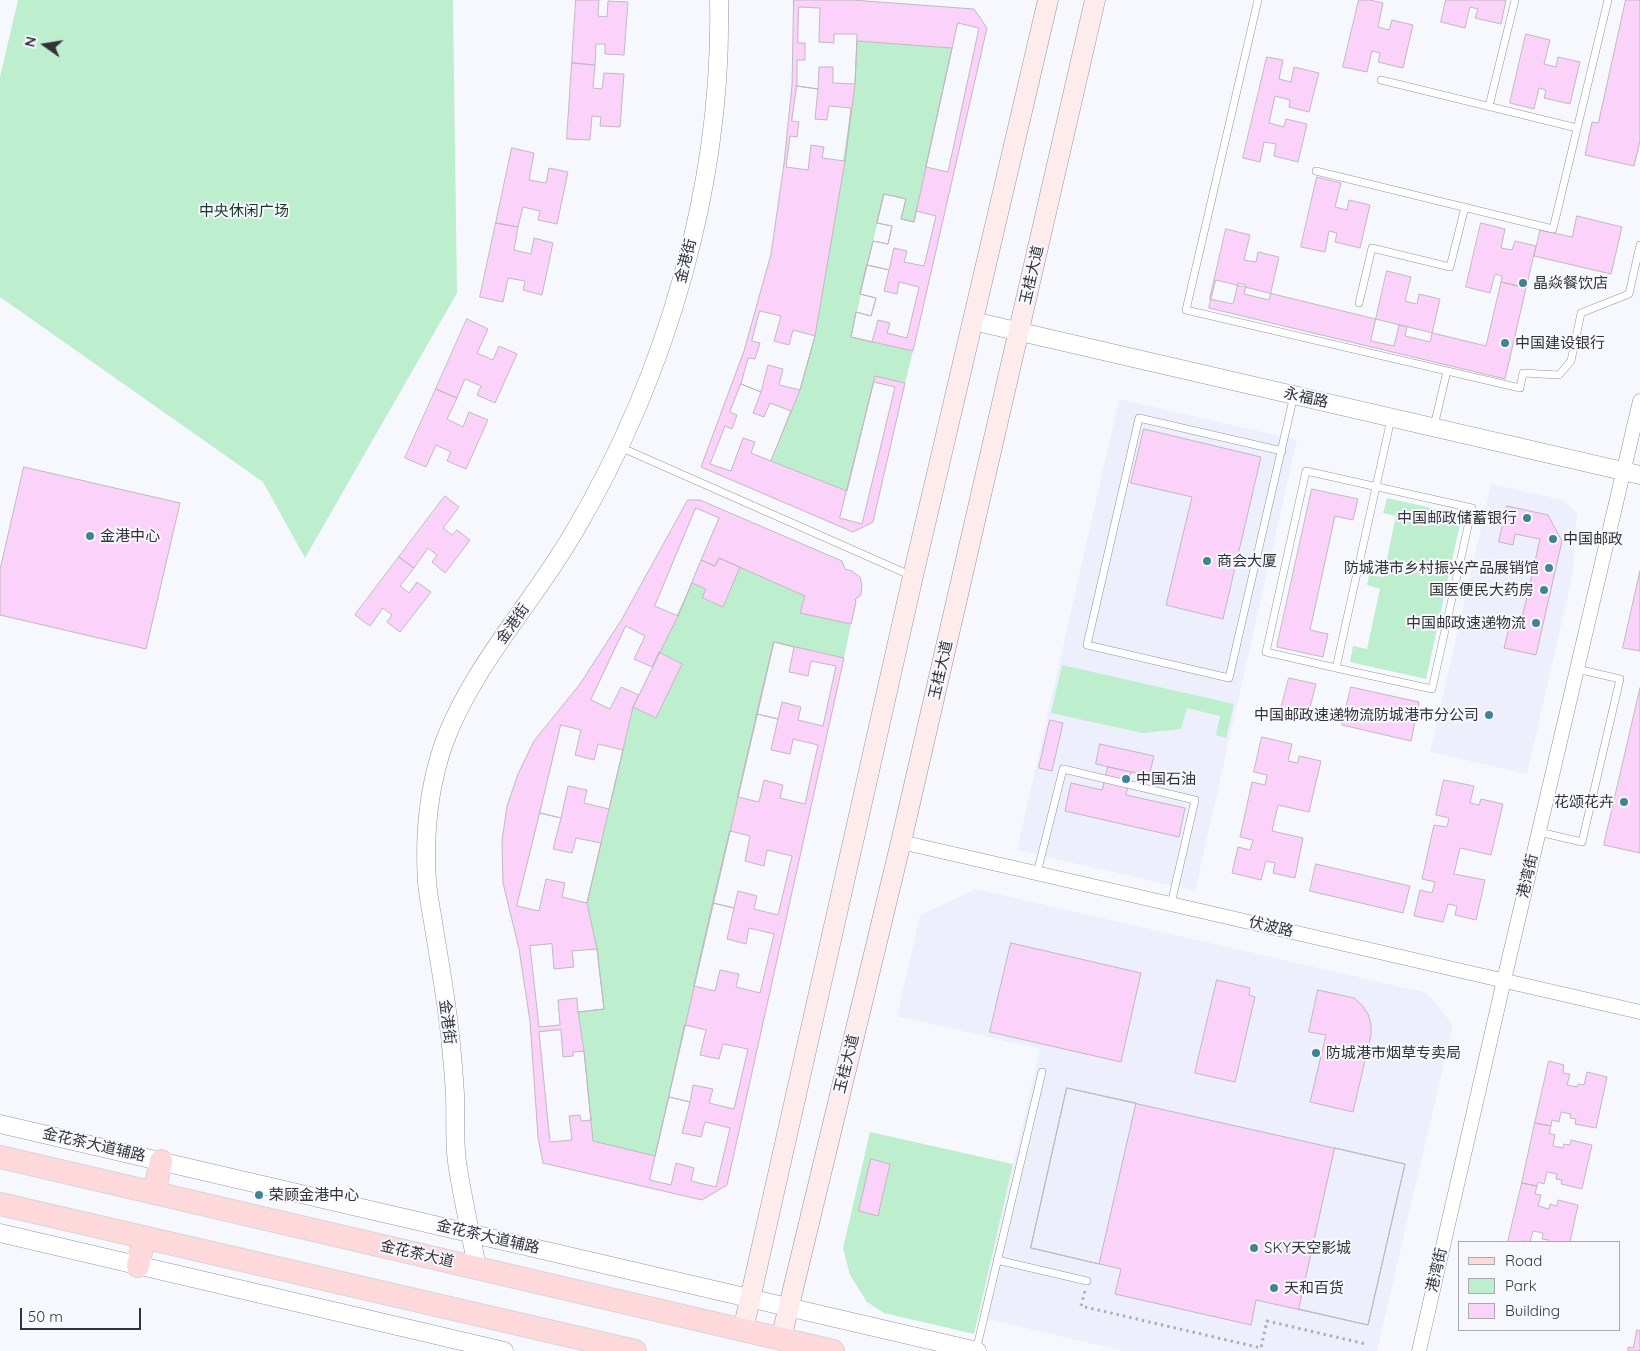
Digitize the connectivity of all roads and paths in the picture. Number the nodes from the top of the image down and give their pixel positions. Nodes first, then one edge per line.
1 (719, 0) edge
2 (1048, 0) edge
3 (1095, 0) edge
4 (1258, 0) edge
5 (1515, 0) edge
6 (1608, 0) edge
7 (1381, 80) dead end
8 (1489, 106) junction
9 (1577, 128) junction
10 (1316, 171) dead end
11 (1465, 207) junction
12 (1640, 245) edge
13 (1359, 303) dead end
14 (973, 321) junction
15 (1019, 331) junction
16 (1447, 371) junction
17 (1294, 395) junction
18 (1640, 401) edge
19 (1392, 418) junction
20 (1433, 427) junction
21 (619, 447) junction
22 (1282, 451) junction
23 (1632, 473) edge
24 (1376, 487) junction
25 (913, 576) junction
26 (1336, 668) junction
27 (1577, 669) junction
28 (1539, 832) junction
29 (901, 842) junction
30 (1037, 873) junction
31 (1170, 904) junction
32 (1504, 980) junction
33 (1640, 1012) edge
34 (1042, 1072) dead end
35 (0, 1124) edge
36 (0, 1157) edge
37 (162, 1161) junction
38 (154, 1193) junction
39 (0, 1204) edge
40 (0, 1233) edge
41 (471, 1233) junction
42 (144, 1238) junction
43 (998, 1260) junction
44 (138, 1266) junction
45 (477, 1268) junction
46 (1087, 1281) joint
47 (750, 1298) junction
48 (788, 1307) junction
49 (743, 1330) junction
50 (781, 1339) junction
51 (1366, 1344) dead end
52 (504, 1351) edge
53 (634, 1351) edge
54 (833, 1351) edge
55 (977, 1351) edge
56 (1419, 1351) edge

1 - 21 street, 金港街
2 - 14 main road
3 - 15 main road, 玉桂大道
4 - 16 lane
5 - 8 lane
6 - 9 lane
7 - 8 lane
8 - 9 lane
9 - 11 lane
10 - 11 lane
11 - 13 lane
12 - 16 lane
14 - 15 street, 永福路
14 - 25 main road
15 - 17 street, 永福路
15 - 29 main road, 玉桂大道
16 - 20 lane
17 - 19 street, 永福路
17 - 22 lane
18 - 23 street, 港湾街
19 - 20 street, 永福路
19 - 24 lane
20 - 23 street, 永福路
21 - 25 lane
21 - 41 street, 金港街
22 - 22 lane
23 - 27 street, 港湾街
24 - 26 lane
24 - 26 lane
24 - 26 lane
25 - 47 main road
27 - 28 street, 港湾街
27 - 28 lane
28 - 32 street, 港湾街
29 - 30 street, 伏波路
29 - 48 main road, 玉桂大道
30 - 31 street, 伏波路
30 - 31 lane
31 - 32 street, 伏波路
32 - 33 street, 伏波路
32 - 56 street, 港湾街
34 - 43 lane
35 - 37 street, 金花茶大道辅路
36 - 38 main road, 金花茶大道
37 - 38 main road
37 - 41 street, 金花茶大道辅路
38 - 45 main road, 金花茶大道
39 - 42 main road
40 - 44 street
41 - 45 street, 金港街
41 - 47 street, 金花茶大道辅路
42 - 44 main road
42 - 53 main road
43 - 46 lane
43 - 55 lane
44 - 52 street
45 - 49 main road, 金花茶大道
46 - 51 path
47 - 48 street, 金花茶大道辅路
47 - 49 main road
48 - 50 main road, 玉桂大道
48 - 55 street, 金花茶大道辅路
49 - 50 main road, 金花茶大道
50 - 54 main road, 金花茶大道

